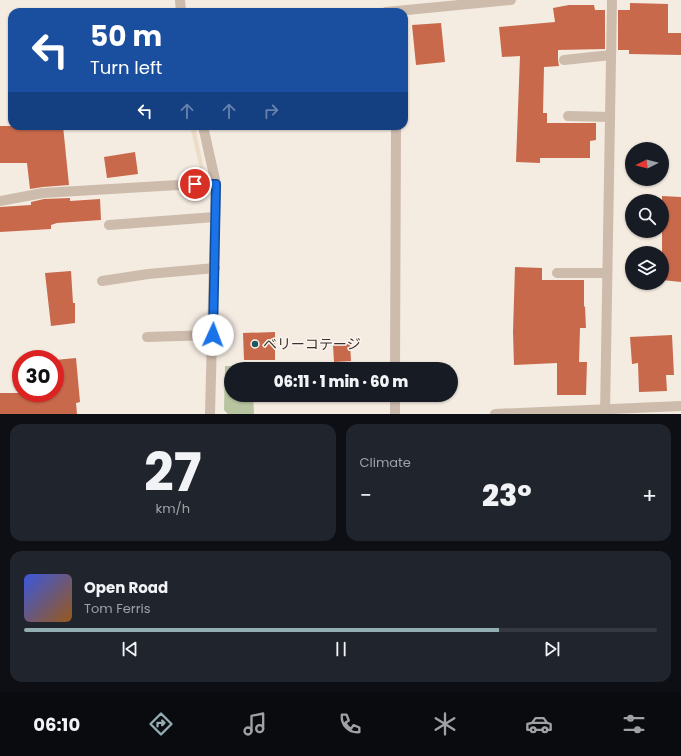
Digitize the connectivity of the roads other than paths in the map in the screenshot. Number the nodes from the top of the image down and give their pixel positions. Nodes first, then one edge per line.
1 (511, 0) edge
2 (612, 0) edge
3 (408, 10) edge
4 (611, 55) junction
5 (564, 60) dead end
6 (568, 116) dead end
7 (610, 116) junction
8 (204, 130) edge
9 (396, 130) edge
10 (216, 184) junction
11 (0, 201) edge
12 (215, 217) junction
13 (109, 225) dead end
14 (215, 268) junction
15 (557, 273) dead end
16 (607, 273) junction
17 (102, 281) dead end
18 (213, 335) junction
19 (147, 337) dead end
20 (395, 362) edge
21 (395, 402) edge
22 (681, 406) edge
23 (605, 412) edge
24 (210, 414) edge
25 (395, 414) edge
26 (495, 414) edge

1 - 3 street
2 - 4 street
4 - 5 street
4 - 7 street
6 - 7 street
7 - 16 street
8 - 10 street
9 - 20 street
10 - 11 street
10 - 12 street
12 - 13 street
12 - 14 street
14 - 17 street
14 - 18 street
15 - 16 street
16 - 23 street
18 - 19 street
18 - 24 street
21 - 25 street
22 - 23 street
23 - 26 street

